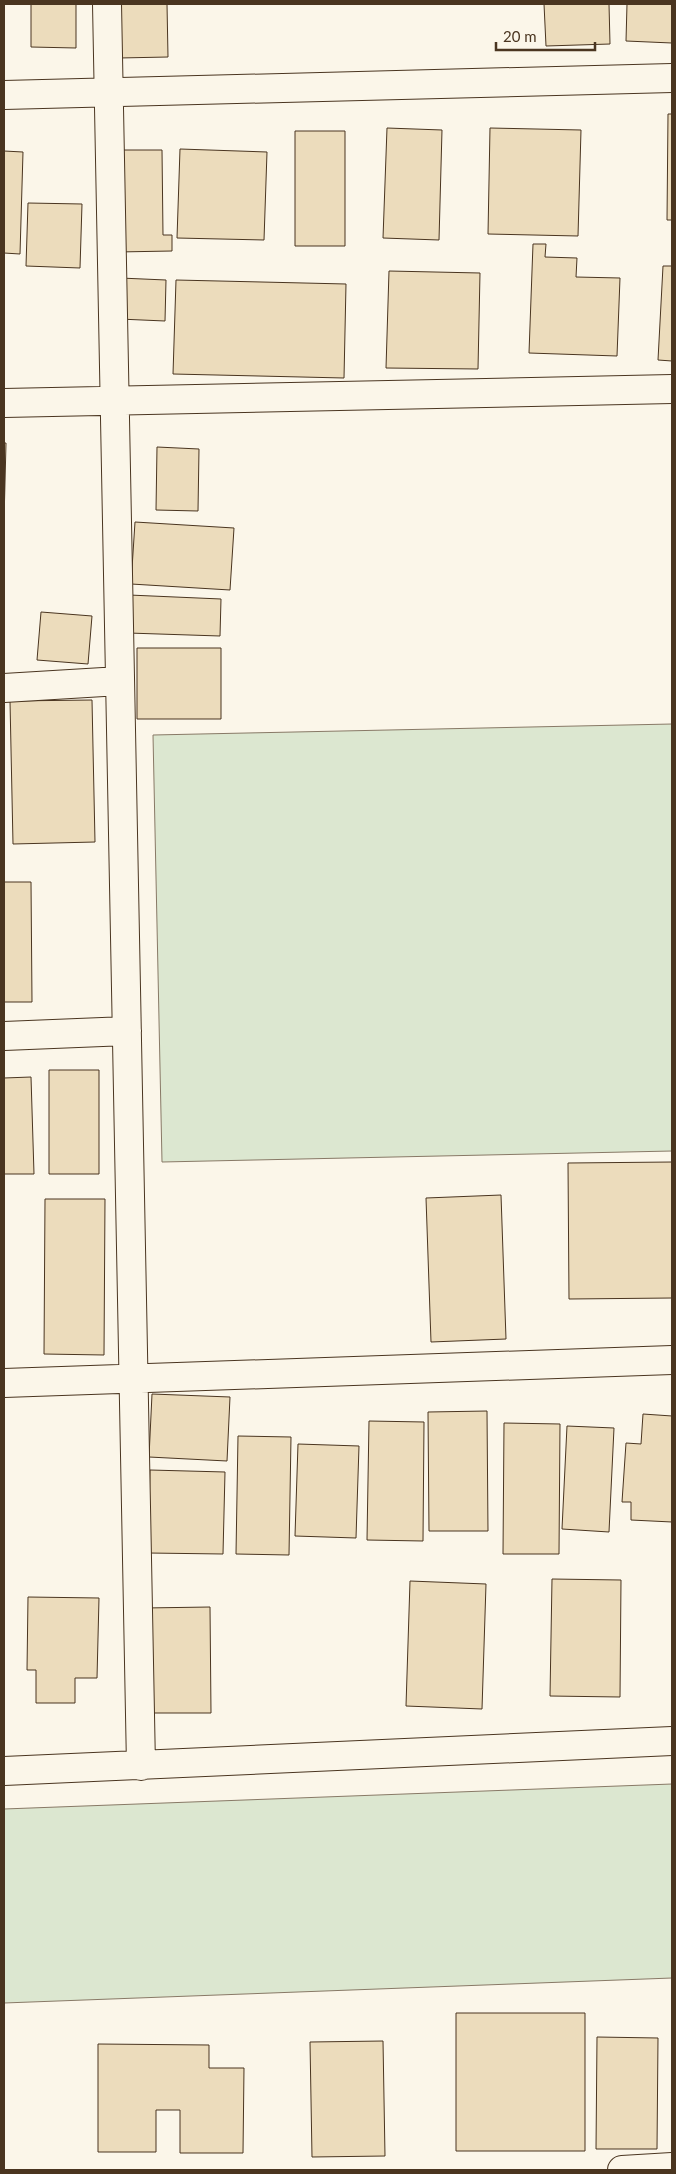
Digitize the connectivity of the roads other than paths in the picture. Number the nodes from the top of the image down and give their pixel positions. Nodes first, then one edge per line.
1 (106, 4) edge
2 (672, 78) edge
3 (108, 92) junction
4 (4, 95) edge
5 (672, 389) edge
6 (114, 401) junction
7 (4, 403) edge
8 (120, 681) junction
9 (4, 688) edge
10 (127, 1031) junction
11 (4, 1036) edge
12 (672, 1360) edge
13 (134, 1380) junction
14 (4, 1383) edge
15 (672, 1741) edge
16 (141, 1766) junction
17 (4, 1771) edge
18 (672, 2168) edge
19 (622, 2170) edge

1 - 3 street
2 - 3 street
3 - 4 street
3 - 6 street
5 - 6 street
6 - 7 street
6 - 8 street
8 - 9 street
8 - 10 street
10 - 11 street
10 - 13 street
12 - 13 street
13 - 14 street
13 - 16 street
15 - 16 street
16 - 17 street
18 - 19 street

